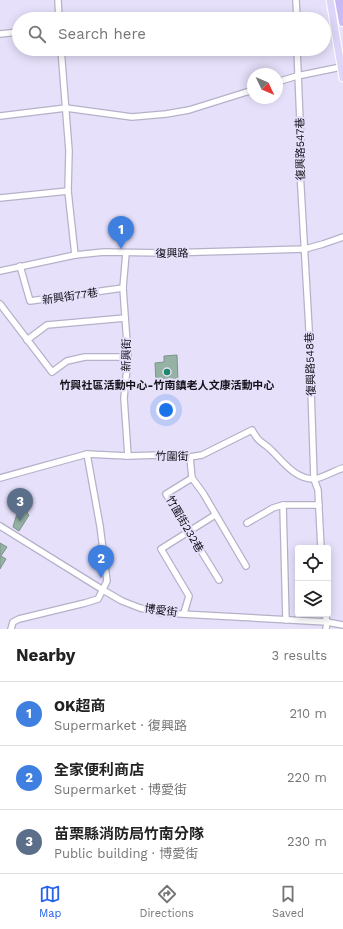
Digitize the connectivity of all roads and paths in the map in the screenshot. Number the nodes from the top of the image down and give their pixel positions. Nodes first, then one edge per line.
1 (58, 0) edge
2 (296, 0) edge
3 (330, 0) edge
4 (339, 0) edge
5 (59, 12) edge
6 (297, 12) edge
7 (343, 22) edge
8 (12, 33) edge
9 (0, 34) edge
10 (62, 56) edge
11 (297, 56) edge
12 (341, 67) junction
13 (297, 76) junction
14 (343, 78) edge
15 (283, 80) edge
16 (247, 92) edge
17 (66, 108) junction
18 (0, 116) edge
19 (68, 191) junction
20 (0, 198) edge
21 (343, 237) edge
22 (305, 249) junction
23 (126, 253) junction
24 (75, 255) junction
25 (20, 266) junction
26 (0, 271) edge
27 (123, 288) junction
28 (0, 304) edge
29 (125, 318) junction
30 (27, 340) junction
31 (128, 357) junction
32 (87, 454) junction
33 (128, 456) junction
34 (190, 457) junction
35 (343, 468) edge
36 (0, 478) edge
37 (192, 478) junction
38 (314, 479) junction
39 (283, 505) junction
40 (319, 505) junction
41 (215, 515) junction
42 (247, 523) dead end
43 (0, 526) edge
44 (189, 531) junction
45 (321, 545) edge
46 (246, 566) dead end
47 (219, 580) dead end
48 (103, 590) junction
49 (184, 613) junction
50 (326, 617) edge
51 (286, 620) junction
52 (327, 622) junction
53 (343, 625) edge
54 (11, 629) edge
55 (326, 629) edge

1 - 5 street
2 - 6 street
3 - 12 main road
4 - 7 highway
8 - 9 street
10 - 17 street
11 - 13 street, 復興路547巷
12 - 13 street
12 - 14 main road
13 - 15 street
13 - 22 street, 復興路547巷
16 - 17 street
17 - 18 street
17 - 19 street
19 - 20 street
19 - 24 street
21 - 22 street, 復興路
22 - 23 street, 復興路
22 - 38 street, 復興路548巷
23 - 24 street, 復興路
23 - 27 street, 新興街
24 - 25 street, 復興路
25 - 26 street, 復興路
25 - 27 street, 新興街77巷
27 - 29 street, 新興街
28 - 30 street
29 - 30 street
29 - 31 street, 新興街
30 - 31 street
31 - 33 street, 新興街
32 - 33 street, 竹圍街
32 - 36 street, 竹圍街
32 - 48 street
33 - 34 street, 竹圍街
34 - 37 street
34 - 38 street, 竹圍街
35 - 38 street
37 - 41 street
37 - 44 street, 竹圍街232巷
38 - 40 street, 復興路548巷
39 - 40 street
39 - 42 street
39 - 51 street
40 - 45 street, 復興路548巷
41 - 44 street
41 - 46 street
43 - 48 street, 博愛街
44 - 47 street, 竹圍街232巷
44 - 49 street
48 - 49 street, 博愛街
48 - 54 street
49 - 51 street, 博愛街
50 - 52 street
51 - 52 street, 博愛街
52 - 53 street, 博愛街
52 - 55 street

